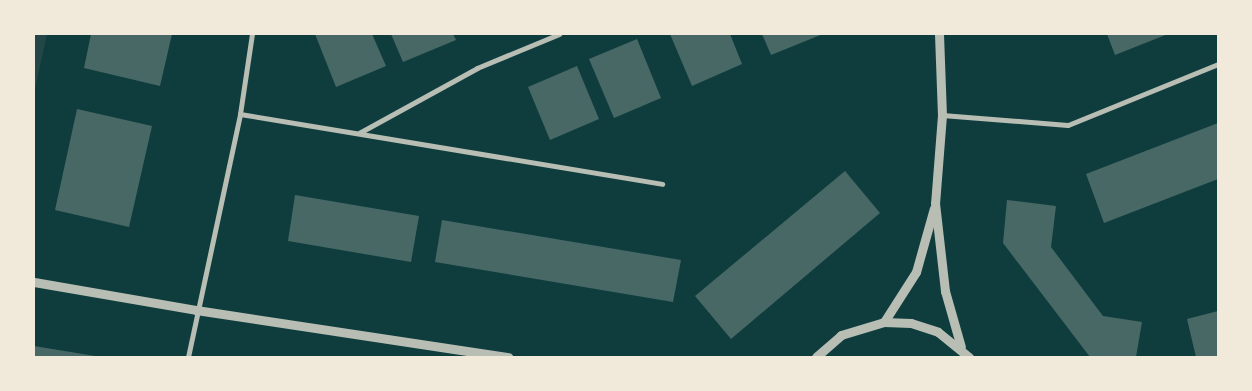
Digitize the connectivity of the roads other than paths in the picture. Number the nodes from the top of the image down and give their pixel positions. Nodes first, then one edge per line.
1 (252, 34) edge
2 (560, 34) edge
3 (939, 34) edge
4 (1218, 64) edge
5 (240, 114) junction
6 (942, 116) junction
7 (359, 134) junction
8 (662, 184) dead end
9 (935, 203) junction
10 (34, 282) edge
11 (196, 310) junction
12 (884, 322) junction
13 (960, 347) junction
14 (188, 357) edge
15 (508, 357) edge
16 (816, 357) edge
17 (969, 357) edge

1 - 5 street
2 - 7 street
3 - 6 street
4 - 6 street
5 - 7 street
5 - 11 street
6 - 9 street
7 - 8 street
9 - 12 street
9 - 13 street
10 - 11 street
11 - 14 street
11 - 15 street
12 - 13 street
12 - 16 street
13 - 17 street

